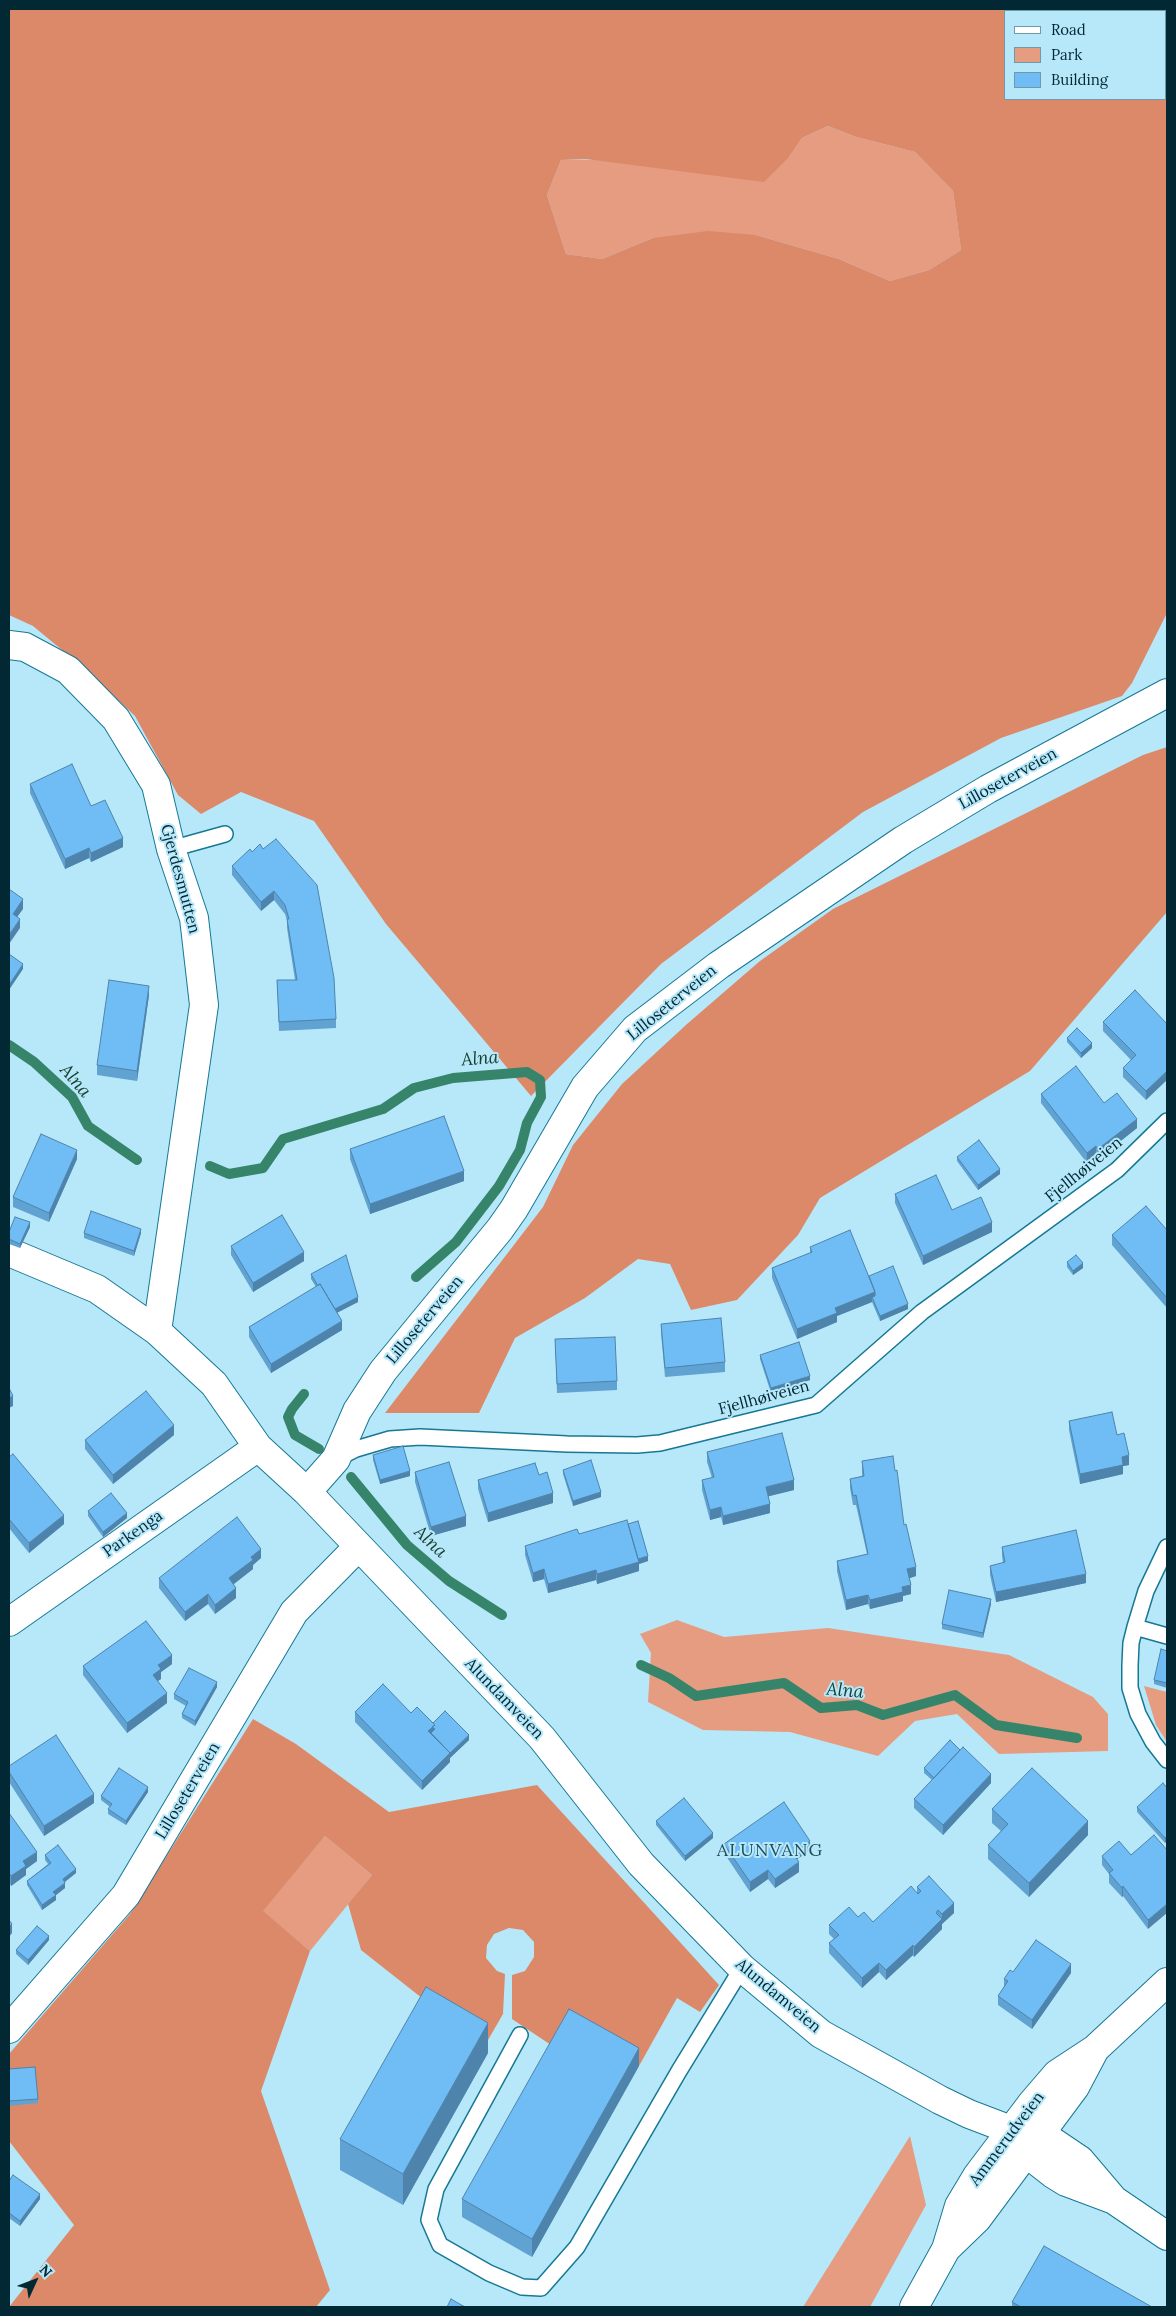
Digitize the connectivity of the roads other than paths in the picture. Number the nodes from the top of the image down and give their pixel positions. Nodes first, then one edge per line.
1 (9, 645) edge
2 (1167, 693) edge
3 (225, 834) dead end
4 (171, 849) junction
5 (1167, 1121) edge
6 (9, 1252) edge
7 (157, 1330) junction
8 (258, 1447) junction
9 (336, 1459) junction
10 (307, 1492) junction
11 (358, 1547) junction
12 (1167, 1547) edge
13 (9, 1622) edge
14 (1135, 1627) junction
15 (1167, 1636) edge
16 (1167, 1760) edge
17 (742, 1968) junction
18 (1167, 1982) edge
19 (9, 2029) edge
20 (520, 2035) dead end
21 (1025, 2138) junction
22 (1167, 2236) edge
23 (914, 2307) edge

1 - 4 street, Gjerdesmutten
2 - 9 street, Lilloseterveien
3 - 4 lane
4 - 7 street, Gjerdesmutten
5 - 9 lane, Fjellhøiveien
6 - 7 street, Alundamveien
7 - 8 street, Alundamveien
8 - 10 street, Alundamveien
8 - 13 street, Parkenga
9 - 10 street, Lilloseterveien
10 - 11 street, Alundamveien
11 - 17 street, Alundamveien
11 - 19 street, Lilloseterveien
12 - 14 lane
14 - 15 lane
14 - 16 lane
17 - 20 lane
17 - 21 street, Alundamveien
18 - 21 street, Ammerudveien
21 - 22 street, Alundamveien
21 - 23 street, Ammerudveien

